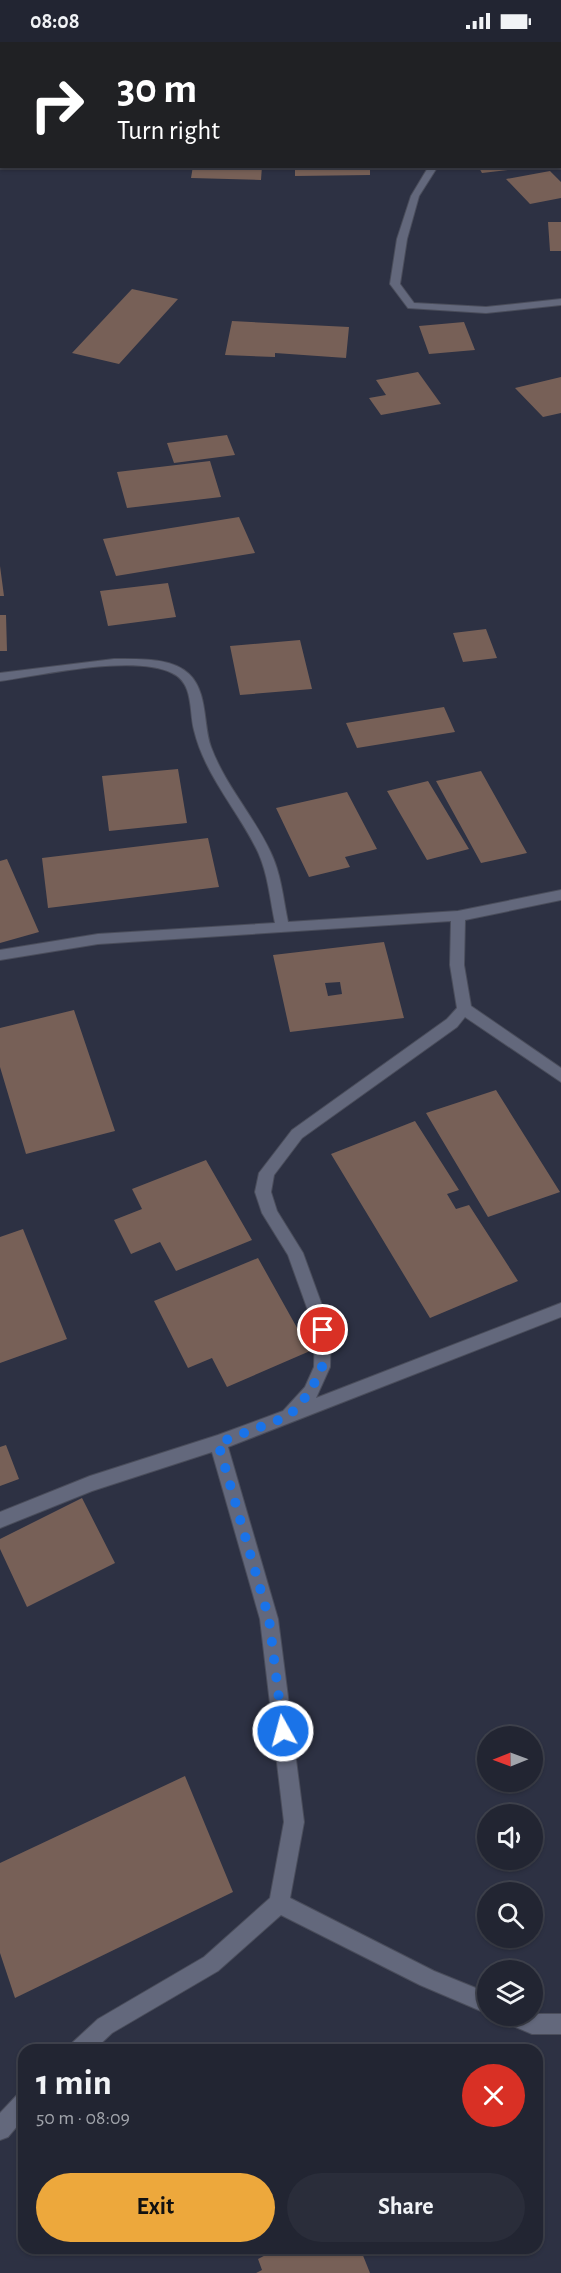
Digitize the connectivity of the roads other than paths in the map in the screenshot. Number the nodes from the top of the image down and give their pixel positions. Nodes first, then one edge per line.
1 (433, 168) edge
2 (561, 302) edge
3 (0, 676) edge
4 (561, 895) edge
5 (458, 916) junction
6 (282, 926) junction
7 (0, 955) edge
8 (464, 1009) junction
9 (561, 1076) edge
10 (561, 1310) edge
11 (289, 1416) junction
12 (218, 1443) junction
13 (0, 1520) edge
14 (279, 1903) junction
15 (477, 1999) edge
16 (543, 2024) edge
17 (561, 2024) edge
18 (86, 2044) edge
19 (18, 2109) edge
20 (0, 2129) edge

1 - 2 street
3 - 6 street
4 - 5 street
5 - 6 street
5 - 8 street
6 - 7 street
8 - 9 street
8 - 11 street
10 - 11 street
11 - 12 street
12 - 13 street
12 - 14 street
14 - 15 street
14 - 18 street
16 - 17 street
19 - 20 street

